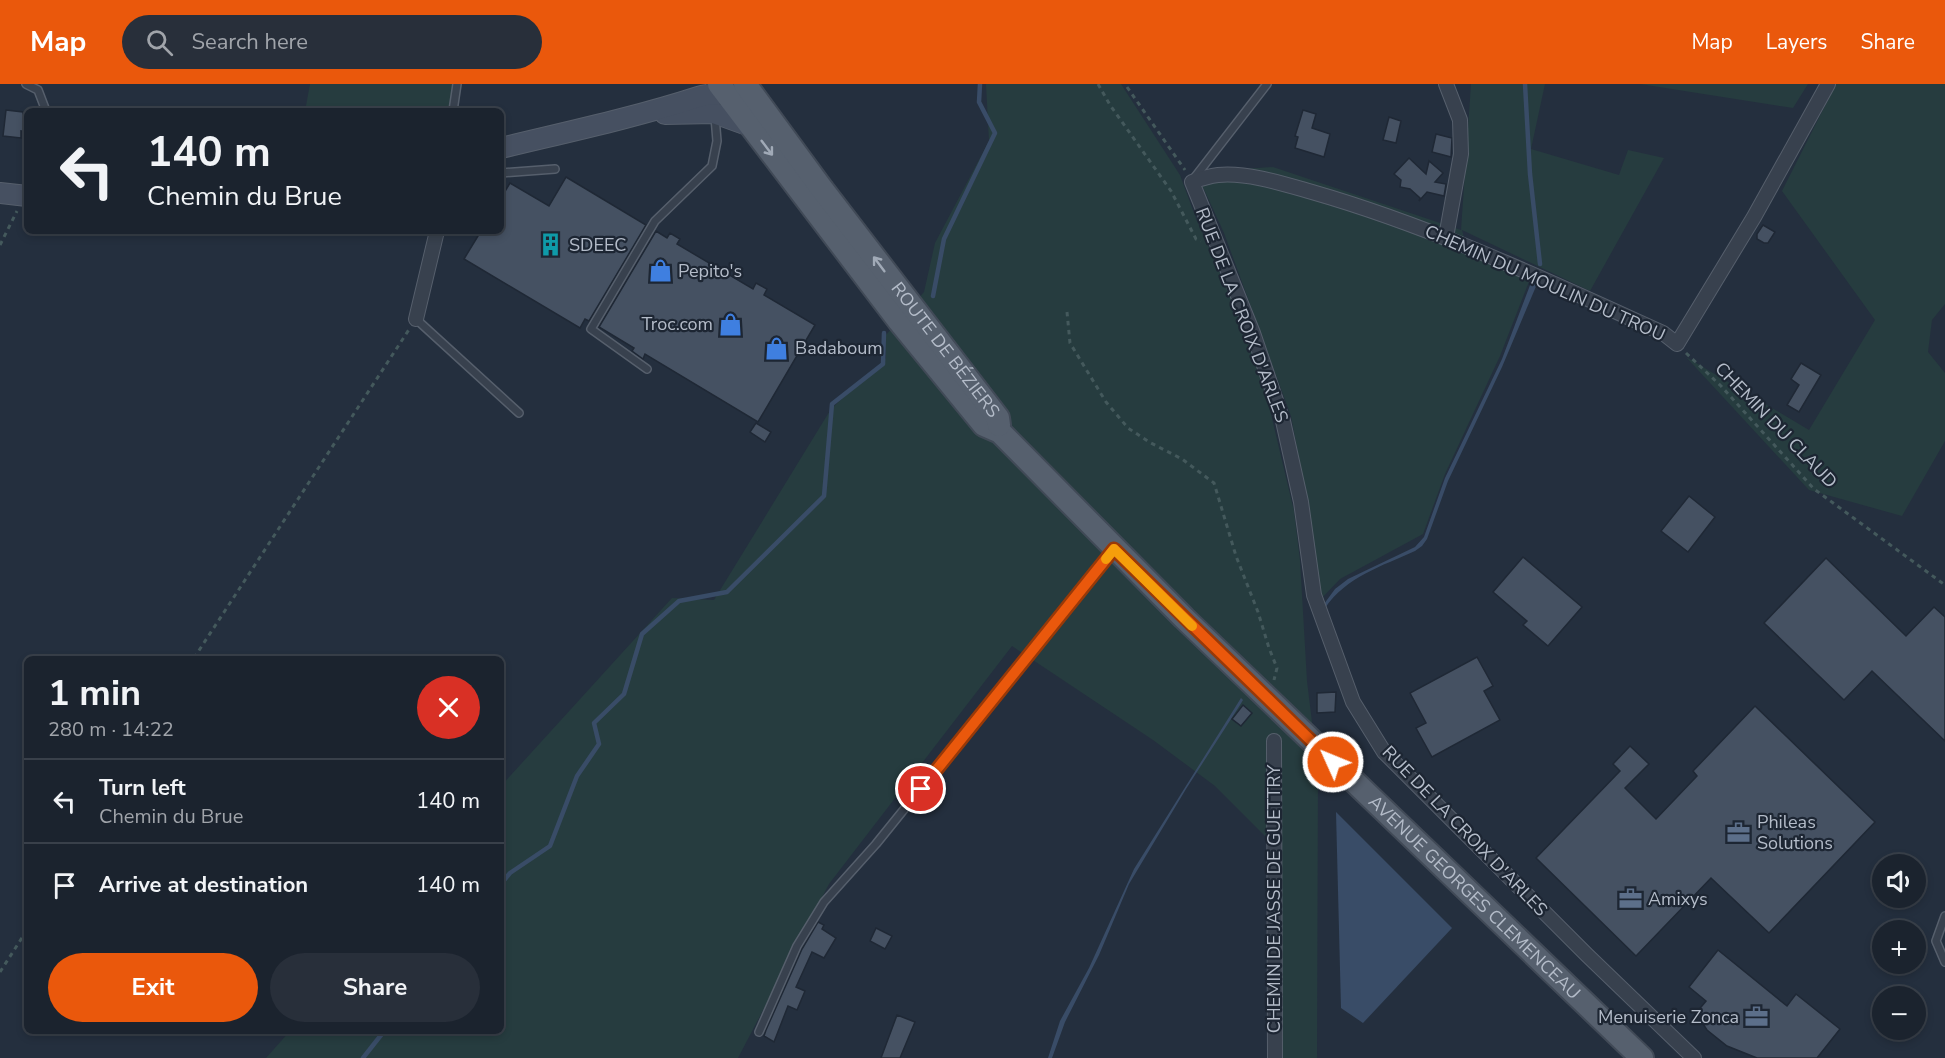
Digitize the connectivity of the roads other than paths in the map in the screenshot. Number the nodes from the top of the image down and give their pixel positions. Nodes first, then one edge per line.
1 (27, 84) edge
2 (458, 84) edge
3 (1267, 84) edge
4 (1446, 84) edge
5 (1828, 84) edge
6 (717, 93) edge
7 (45, 108) edge
8 (454, 108) edge
9 (641, 115) junction
10 (504, 147) edge
11 (555, 169) dead end
12 (504, 173) edge
13 (1192, 182) junction
14 (24, 192) edge
15 (0, 193) edge
16 (436, 234) edge
17 (1446, 237) junction
18 (416, 319) joint
19 (647, 369) dead end
20 (519, 413) dead end
21 (1000, 432) junction
22 (1114, 549) junction
23 (1274, 741) dead end
24 (1435, 860) junction
25 (1945, 916) edge
26 (1945, 962) edge
27 (759, 1032) dead end
28 (1275, 1058) edge
29 (1621, 1058) edge
30 (1642, 1058) edge
31 (1694, 1058) edge

1 - 7 lane
2 - 8 lane
3 - 13 lane
4 - 17 street
5 - 17 street, CHEMIN DU MOULIN DU TROU
6 - 9 street
6 - 9 street
6 - 19 lane
6 -> 21 main road, ROUTE DE BÉZIERS
21 -> 6 main road, ROUTE DE BÉZIERS
9 - 10 street
11 - 12 lane
13 - 17 street, CHEMIN DU MOULIN DU TROU
13 - 31 street, RUE DE LA CROIX D'ARLES
14 - 15 street
16 - 18 street
18 - 20 lane
21 - 22 main road, AVENUE GEORGES CLEMENCEAU
22 - 24 main road, AVENUE GEORGES CLEMENCEAU
22 - 27 lane
23 - 28 street, CHEMIN DE JASSE DE GUETTRY
24 - 29 main road
24 - 30 main road, AVENUE GEORGES CLEMENCEAU
25 - 26 lane

